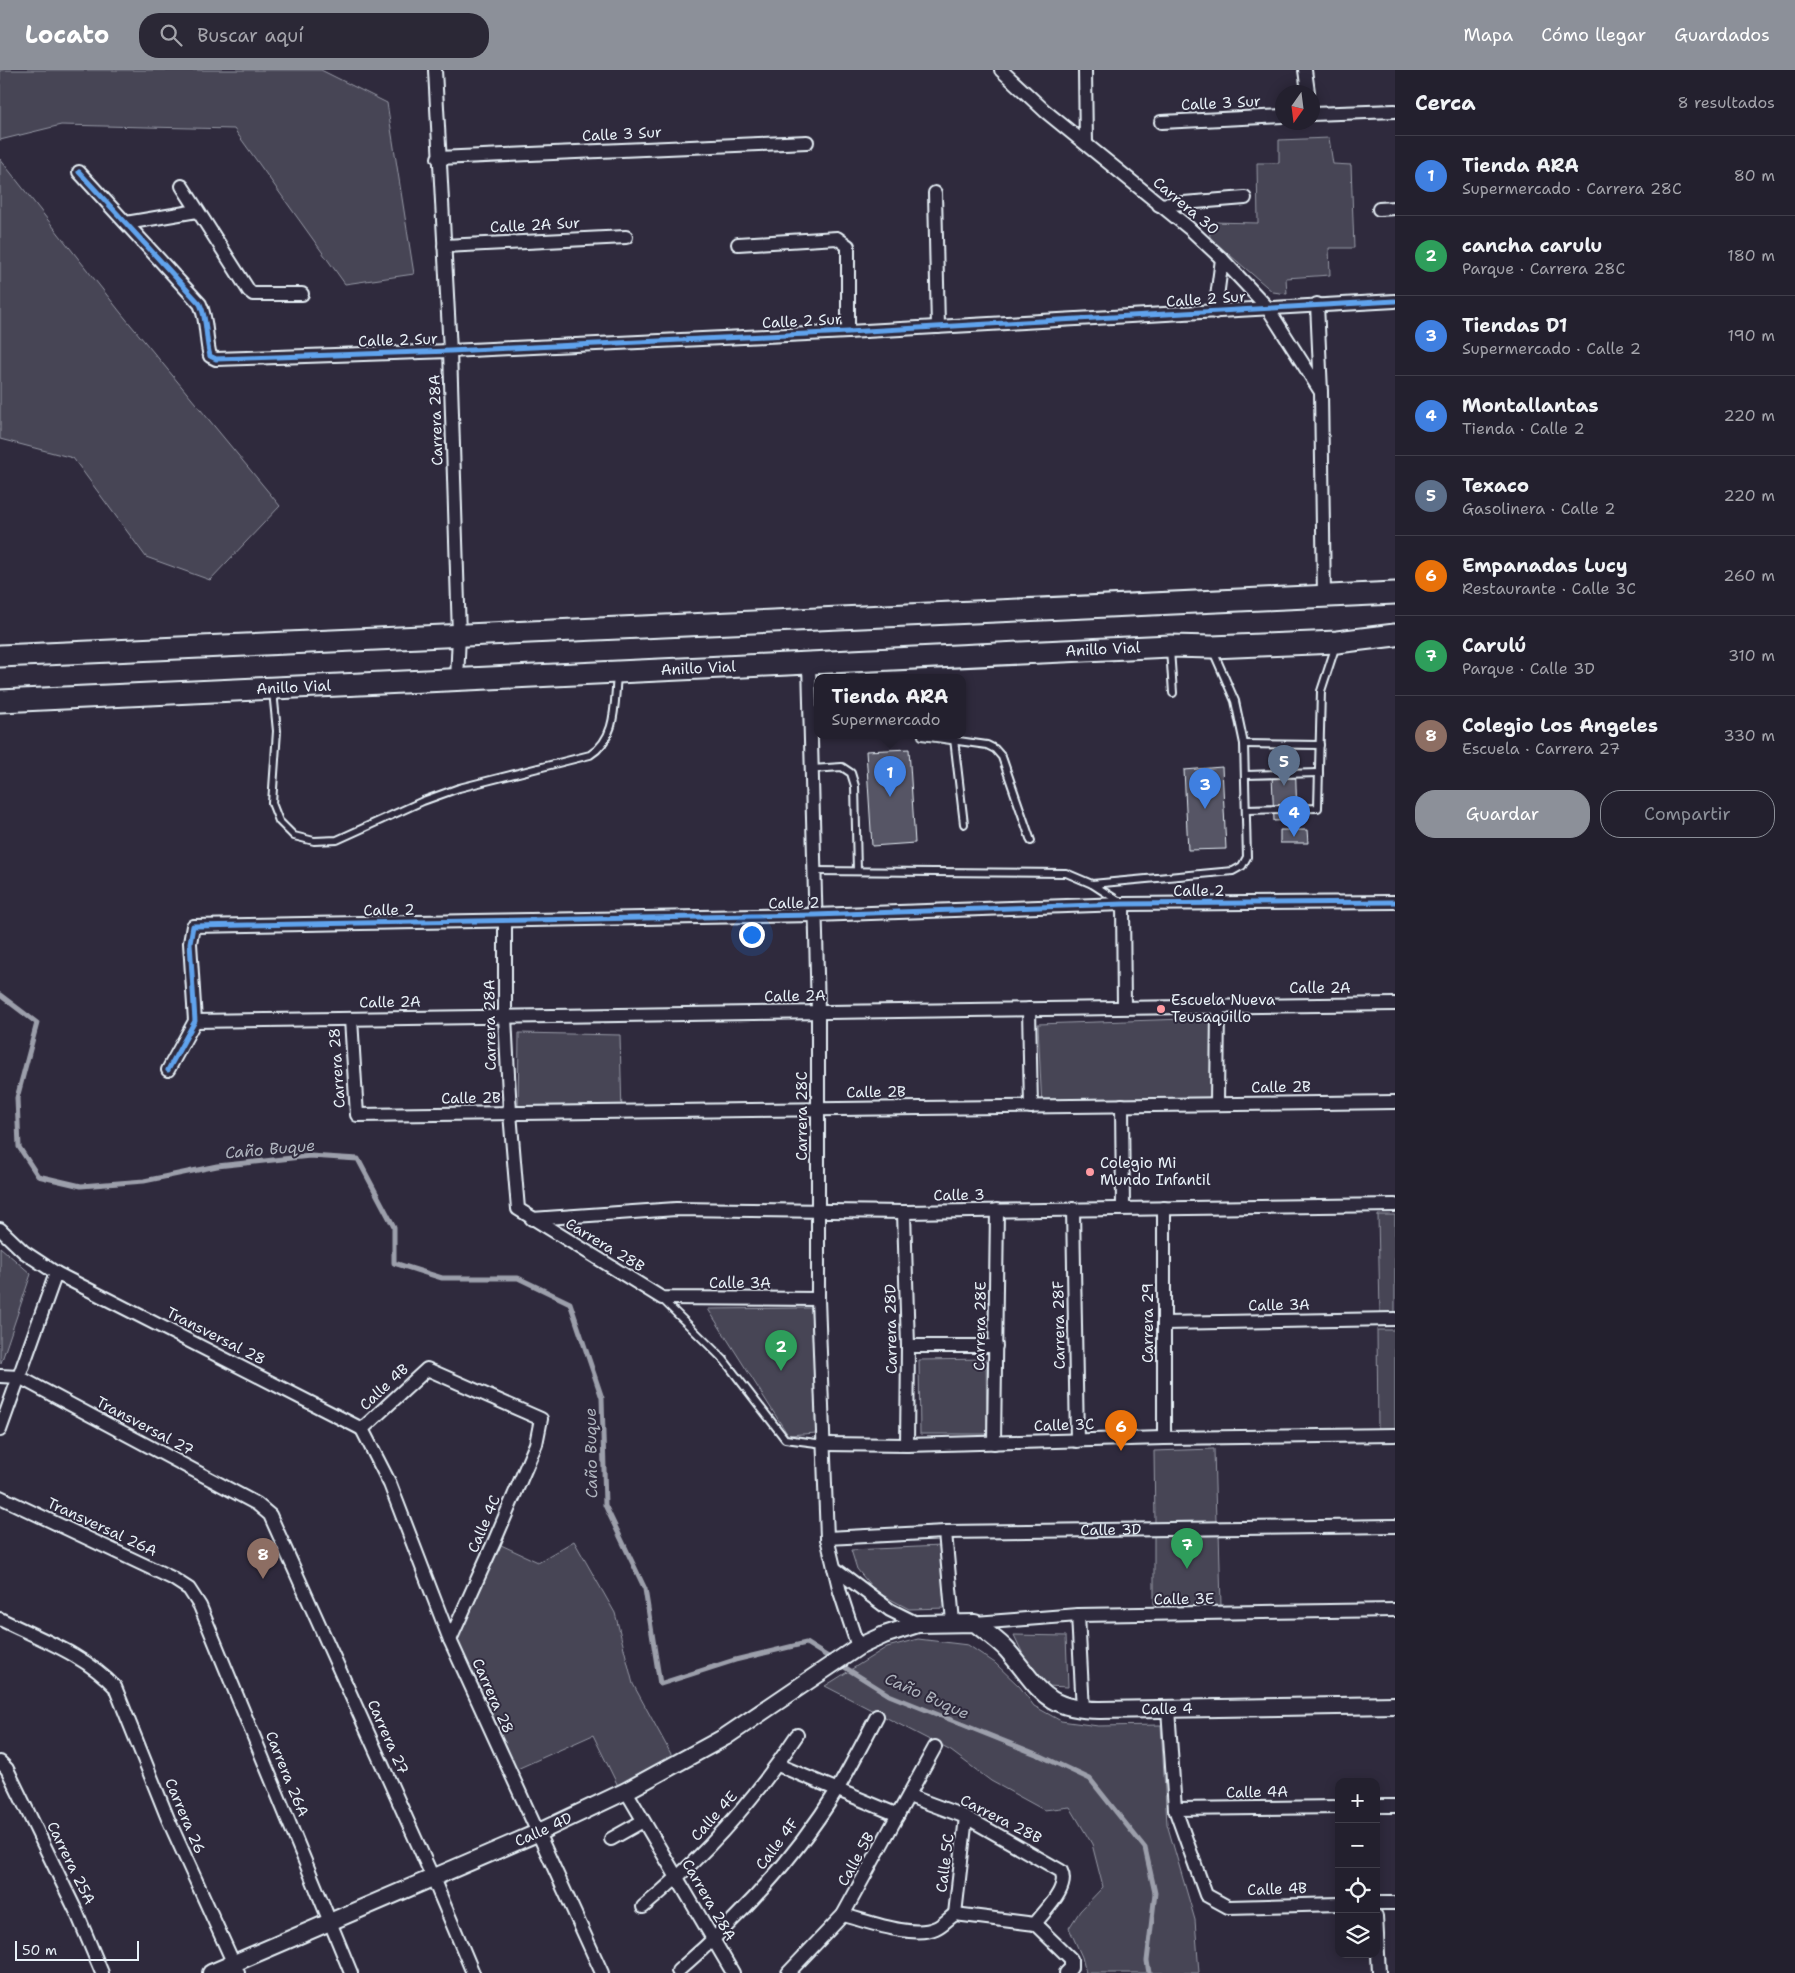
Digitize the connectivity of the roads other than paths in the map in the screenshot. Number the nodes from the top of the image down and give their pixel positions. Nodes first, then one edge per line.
1 (435, 70) edge
2 (1001, 70) edge
3 (1085, 70) edge
4 (1305, 70) edge
5 (1307, 85) edge
6 (1395, 111) edge
7 (1320, 114) edge
8 (1275, 116) edge
9 (1161, 122) dead end
10 (807, 142) dead end
11 (1086, 144) junction
12 (438, 158) junction
13 (79, 172) dead end
14 (182, 186) dead end
15 (935, 193) dead end
16 (1245, 198) dead end
17 (1160, 205) junction
18 (1395, 208) edge
19 (1379, 209) dead end
20 (197, 211) junction
21 (126, 223) junction
22 (626, 237) dead end
23 (738, 244) dead end
24 (444, 246) junction
25 (1222, 259) junction
26 (302, 294) dead end
27 (1395, 301) edge
28 (1317, 304) junction
29 (1267, 307) junction
30 (1215, 312) junction
31 (938, 327) junction
32 (848, 332) junction
33 (450, 351) junction
34 (1321, 392) junction
35 (1395, 593) edge
36 (1324, 596) junction
37 (459, 635) junction
38 (1395, 635) edge
39 (1337, 642) junction
40 (1170, 646) junction
41 (1212, 647) junction
42 (0, 656) edge
43 (809, 663) junction
44 (618, 672) junction
45 (457, 680) junction
46 (273, 688) junction
47 (1173, 693) dead end
48 (0, 701) edge
49 (814, 730) edge
50 (954, 739) joint
51 (1244, 744) junction
52 (1320, 745) junction
53 (812, 769) junction
54 (1319, 774) junction
55 (1246, 775) junction
56 (1247, 810) junction
57 (964, 824) dead end
58 (1031, 841) dead end
59 (814, 871) junction
60 (857, 871) junction
61 (1092, 884) junction
62 (1395, 902) edge
63 (1123, 904) junction
64 (815, 915) junction
65 (506, 921) junction
66 (1395, 1004) edge
67 (1218, 1005) junction
68 (1124, 1007) junction
69 (1029, 1009) junction
70 (818, 1012) junction
71 (505, 1017) junction
72 (351, 1019) junction
73 (195, 1021) junction
74 (168, 1070) dead end
75 (1395, 1102) edge
76 (1217, 1104) junction
77 (1122, 1105) junction
78 (1031, 1107) junction
79 (818, 1109) junction
80 (510, 1113) junction
81 (357, 1115) joint
82 (1395, 1205) edge
83 (1123, 1208) junction
84 (1164, 1208) junction
85 (1073, 1209) junction
86 (997, 1210) junction
87 (818, 1211) junction
88 (904, 1212) junction
89 (528, 1217) junction
90 (0, 1229) edge
91 (56, 1273) junction
92 (662, 1298) junction
93 (818, 1300) junction
94 (1395, 1319) edge
95 (1164, 1323) junction
96 (908, 1346) junction
97 (996, 1346) junction
98 (0, 1376) edge
99 (19, 1377) junction
100 (541, 1419) joint
101 (362, 1429) junction
102 (0, 1430) edge
103 (1395, 1435) edge
104 (1164, 1438) junction
105 (1077, 1441) junction
106 (994, 1443) junction
107 (824, 1444) junction
108 (907, 1444) junction
109 (0, 1498) edge
110 (270, 1515) joint
111 (1395, 1526) edge
112 (945, 1532) junction
113 (827, 1538) junction
114 (834, 1568) junction
115 (190, 1589) joint
116 (1395, 1610) edge
117 (1078, 1615) junction
118 (0, 1619) edge
119 (953, 1622) junction
120 (975, 1623) junction
121 (918, 1624) junction
122 (450, 1640) junction
123 (854, 1650) junction
124 (1395, 1705) edge
125 (1168, 1709) junction
126 (1083, 1710) junction
127 (877, 1716) dead end
128 (797, 1735) dead end
129 (935, 1747) dead end
130 (3, 1765) edge
131 (778, 1765) junction
132 (626, 1791) junction
133 (836, 1791) junction
134 (909, 1796) junction
135 (1335, 1806) edge
136 (1380, 1806) edge
137 (1395, 1806) edge
138 (1175, 1809) junction
139 (898, 1815) junction
140 (966, 1817) junction
141 (643, 1821) junction
142 (537, 1833) junction
143 (611, 1840) dead end
144 (433, 1878) junction
145 (677, 1879) junction
146 (1380, 1903) edge
147 (1395, 1903) edge
148 (1335, 1904) edge
149 (643, 1907) dead end
150 (955, 1914) junction
151 (843, 1916) junction
152 (330, 1922) junction
153 (1035, 1924) junction
154 (714, 1940) junction
155 (1378, 1958) edge
156 (236, 1968) edge
157 (1068, 1970) edge
158 (678, 1971) dead end
159 (102, 1973) edge
160 (211, 1973) edge
161 (351, 1973) edge
162 (473, 1973) edge
163 (602, 1973) edge
164 (733, 1973) edge
165 (788, 1973) edge
166 (1379, 1973) edge

1 - 12 street, Carrera 28A
2 - 11 street, Carrera 30
3 - 11 street
4 - 5 street
6 - 7 street
8 - 9 street, Calle 3 Sur
10 - 12 street, Calle 3 Sur
11 - 17 street, Carrera 30
12 - 24 street, Carrera 28A
13 - 21 street
14 - 20 street
15 - 31 street
16 - 17 street
17 - 25 street, Carrera 30
18 - 19 street
20 - 21 street
20 - 26 street
21 - 33 street, Calle 2 Sur
22 - 24 street, Calle 2A Sur
23 - 32 street
24 - 33 street, Carrera 28A
25 - 29 street, Carrera 30
25 - 30 street
27 - 28 street, Calle 2 Sur
28 - 29 street, Calle 2 Sur
28 - 34 street
29 - 30 street, Calle 2 Sur
29 - 34 street, Carrera 30
30 - 31 street, Calle 2 Sur
31 - 32 street, Calle 2 Sur
32 - 33 street, Calle 2 Sur
33 - 37 street, Carrera 28A
34 - 36 street
35 - 36 highway
36 - 37 highway
37 - 42 highway
37 - 45 street, Carrera 28A
38 - 39 highway, Anillo Vial
39 - 41 highway, Anillo Vial
39 - 52 lane
40 - 41 highway, Anillo Vial
40 - 43 highway, Anillo Vial
40 - 47 lane
41 - 51 lane
43 - 44 highway, Anillo Vial
43 - 49 street, Carrera 28C
44 - 45 highway, Anillo Vial
44 - 46 lane
45 - 46 highway, Anillo Vial
46 - 48 highway, Anillo Vial
49 - 53 street, Carrera 28C
50 - 57 lane
50 - 58 lane
51 - 52 lane
51 - 55 lane
52 - 54 lane
53 - 59 street, Carrera 28C
53 - 60 lane
54 - 55 lane
54 - 56 lane
55 - 56 lane
56 - 61 lane
59 - 60 lane
59 - 64 street, Carrera 28C
60 - 61 lane
61 - 63 lane
62 - 63 street, Calle 2
63 - 64 street, Calle 2
63 - 68 street
64 - 65 street, Calle 2
64 - 70 street, Carrera 28C
65 - 71 street, Carrera 28A
65 - 73 street, Calle 2
66 - 67 street, Calle 2A
67 - 68 street, Calle 2A
67 - 76 street
68 - 69 street, Calle 2A
69 - 70 street, Calle 2A
69 - 78 street
70 - 71 street, Calle 2A
70 - 79 street, Carrera 28C
71 - 72 street, Calle 2A
71 - 80 street, Carrera 28A
72 - 73 street, Calle 2A
72 - 81 street, Carrera 28
73 - 74 street
75 - 76 street, Calle 2B
76 - 77 street, Calle 2B
77 - 78 street, Calle 2B
77 - 83 street
78 - 79 street, Calle 2B
79 - 80 street, Calle 2B
79 - 87 street, Carrera 28C
80 - 81 street, Calle 2B
80 - 89 street, Carrera 28A
82 - 84 street, Calle 3
83 - 84 street, Calle 3
83 - 85 street, Calle 3
84 - 95 street, Carrera 29
85 - 86 street, Calle 3
85 - 105 street, Carrera 28F
86 - 88 street, Calle 3
86 - 97 street, Carrera 28E
87 - 88 street, Calle 3
87 - 89 street, Calle 3
87 - 93 street, Carrera 28C
88 - 96 street, Carrera 28D
89 - 92 street, Carrera 28B
90 - 91 street, Transversal 28
91 - 99 street
91 - 101 street, Transversal 28
92 - 93 street, Calle 3A
92 - 107 lane
93 - 107 street, Carrera 28C
94 - 95 street, Calle 3A
95 - 104 street, Carrera 29
96 - 97 street
96 - 108 street, Carrera 28D
97 - 106 street, Carrera 28E
98 - 99 street, Transversal 27
99 - 102 street
99 - 110 street, Transversal 27
100 - 101 street, Calle 4B
100 - 122 street, Calle 4C
101 - 122 street, Carrera 28
103 - 104 street, Calle 3C
104 - 105 street, Calle 3C
105 - 106 street, Calle 3C
106 - 108 street, Calle 3C
107 - 108 street, Calle 3C
107 - 113 street, Carrera 28C
109 - 115 street, Transversal 26A
110 - 144 street, Carrera 27
111 - 112 street, Calle 3D
112 - 113 street, Calle 3D
112 - 119 street
113 - 114 street, Carrera 28C
114 - 121 street
114 - 123 street, Carrera 28C
115 - 152 street, Carrera 26A
116 - 117 street, Calle 3E
117 - 120 street, Calle 3E
117 - 126 street
118 - 156 street, Carrera 26
119 - 120 street
119 - 121 street
120 - 126 street, Calle 4
121 - 123 street
122 - 142 street, Carrera 28
123 - 132 street, Calle 4D
124 - 125 street, Calle 4
125 - 126 street, Calle 4
125 - 138 street
127 - 133 street, Calle 4F
128 - 131 street, Calle 4E
129 - 134 street, Calle 5B
130 - 159 street, Carrera 25A
131 - 133 street
131 - 145 street, Calle 4E
132 - 141 street, Carrera 28A
132 - 142 street, Calle 4D
133 - 139 street
133 - 154 street, Calle 4F
134 - 139 street, Calle 5B
134 - 140 street, Carrera 28B
135 - 138 street, Calle 4A
136 - 137 street
138 - 148 street, Calle 4B
139 - 151 street, Calle 5B
140 - 150 street, Calle 5C
140 - 153 street, Carrera 28B
141 - 143 street
141 - 145 street, Carrera 28A
142 - 144 street, Calle 4D
142 - 163 street, Carrera 28
144 - 152 street, Calle 4D
144 - 162 street, Carrera 27
145 - 149 street, Calle 4E
145 - 154 street, Carrera 28A
146 - 147 street
150 - 151 street
150 - 153 street
151 - 165 street, Calle 5B
152 - 156 street, Calle 4D
152 - 161 street, Carrera 26A
153 - 157 street
154 - 158 street, Calle 4F
154 - 164 street, Carrera 28A
155 - 166 street
156 - 160 street, Calle 4D

